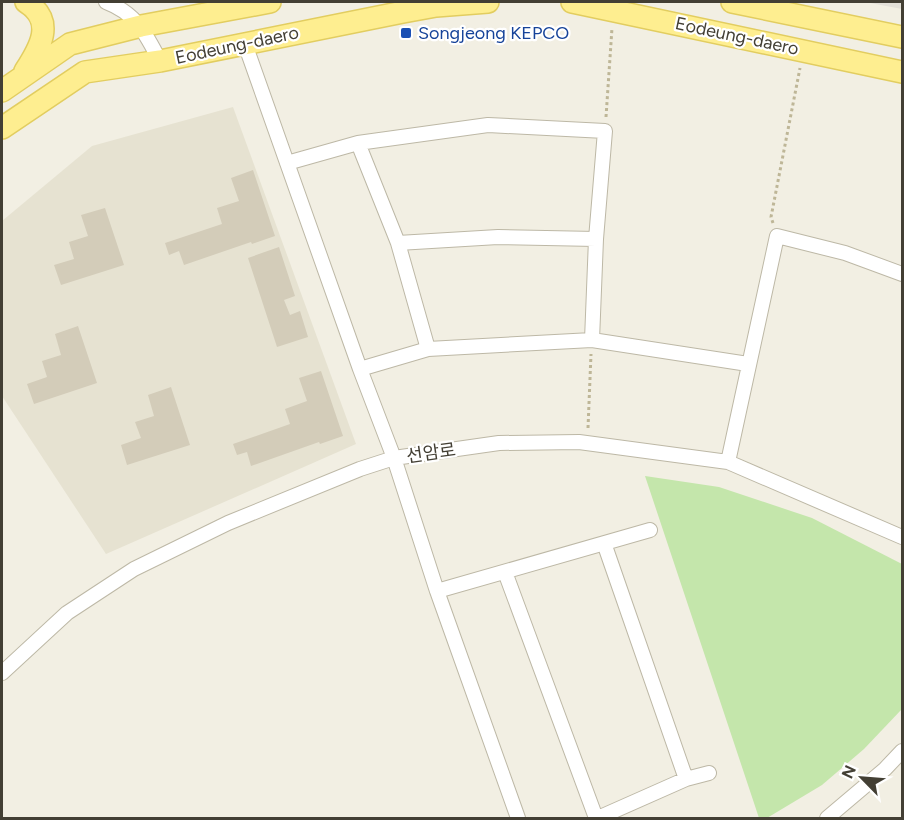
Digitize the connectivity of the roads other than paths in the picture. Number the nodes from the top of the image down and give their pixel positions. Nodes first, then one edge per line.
1 (26, 2) edge
2 (106, 2) edge
3 (270, 2) edge
4 (488, 2) edge
5 (572, 2) edge
6 (732, 2) edge
7 (759, 4) edge
8 (141, 26) junction
9 (903, 36) edge
10 (245, 44) junction
11 (160, 61) junction
12 (903, 72) edge
13 (21, 77) junction
14 (2, 91) edge
15 (2, 128) edge
16 (358, 143) junction
17 (287, 163) junction
18 (596, 239) junction
19 (398, 243) junction
20 (903, 274) edge
21 (592, 340) junction
22 (428, 348) junction
23 (748, 364) junction
24 (360, 369) junction
25 (394, 458) junction
26 (728, 462) junction
27 (650, 530) dead end
28 (903, 537) edge
29 (604, 543) junction
30 (505, 572) junction
31 (437, 591) junction
32 (2, 673) edge
33 (903, 752) edge
34 (709, 773) dead end
35 (686, 779) junction
36 (518, 819) edge
37 (597, 819) edge
38 (827, 819) edge

1 - 13 main road
2 - 8 street
3 - 8 main road, Eodeung-daero
4 - 10 main road, Eodeung-daero
5 - 12 main road, Eodeung-daero
6 - 7 main road, Eodeung-daero
7 - 9 main road, Eodeung-daero
8 - 11 street
8 - 13 main road, Eodeung-daero
10 - 11 main road, Eodeung-daero
10 - 17 street
11 - 15 main road, Eodeung-daero
13 - 14 main road, Eodeung-daero
16 - 17 street
16 - 18 street
16 - 19 street
17 - 24 street
18 - 19 street
18 - 21 street
19 - 22 street
20 - 23 street
21 - 22 street
21 - 23 street
22 - 24 street
23 - 26 street
24 - 25 street
25 - 26 street, 선암로
25 - 31 street
25 - 32 street, 선암로
26 - 28 street, 선암로
27 - 29 street
29 - 30 street
29 - 35 street
30 - 31 street
30 - 37 street
31 - 36 street
33 - 38 street
34 - 35 street
35 - 37 street

